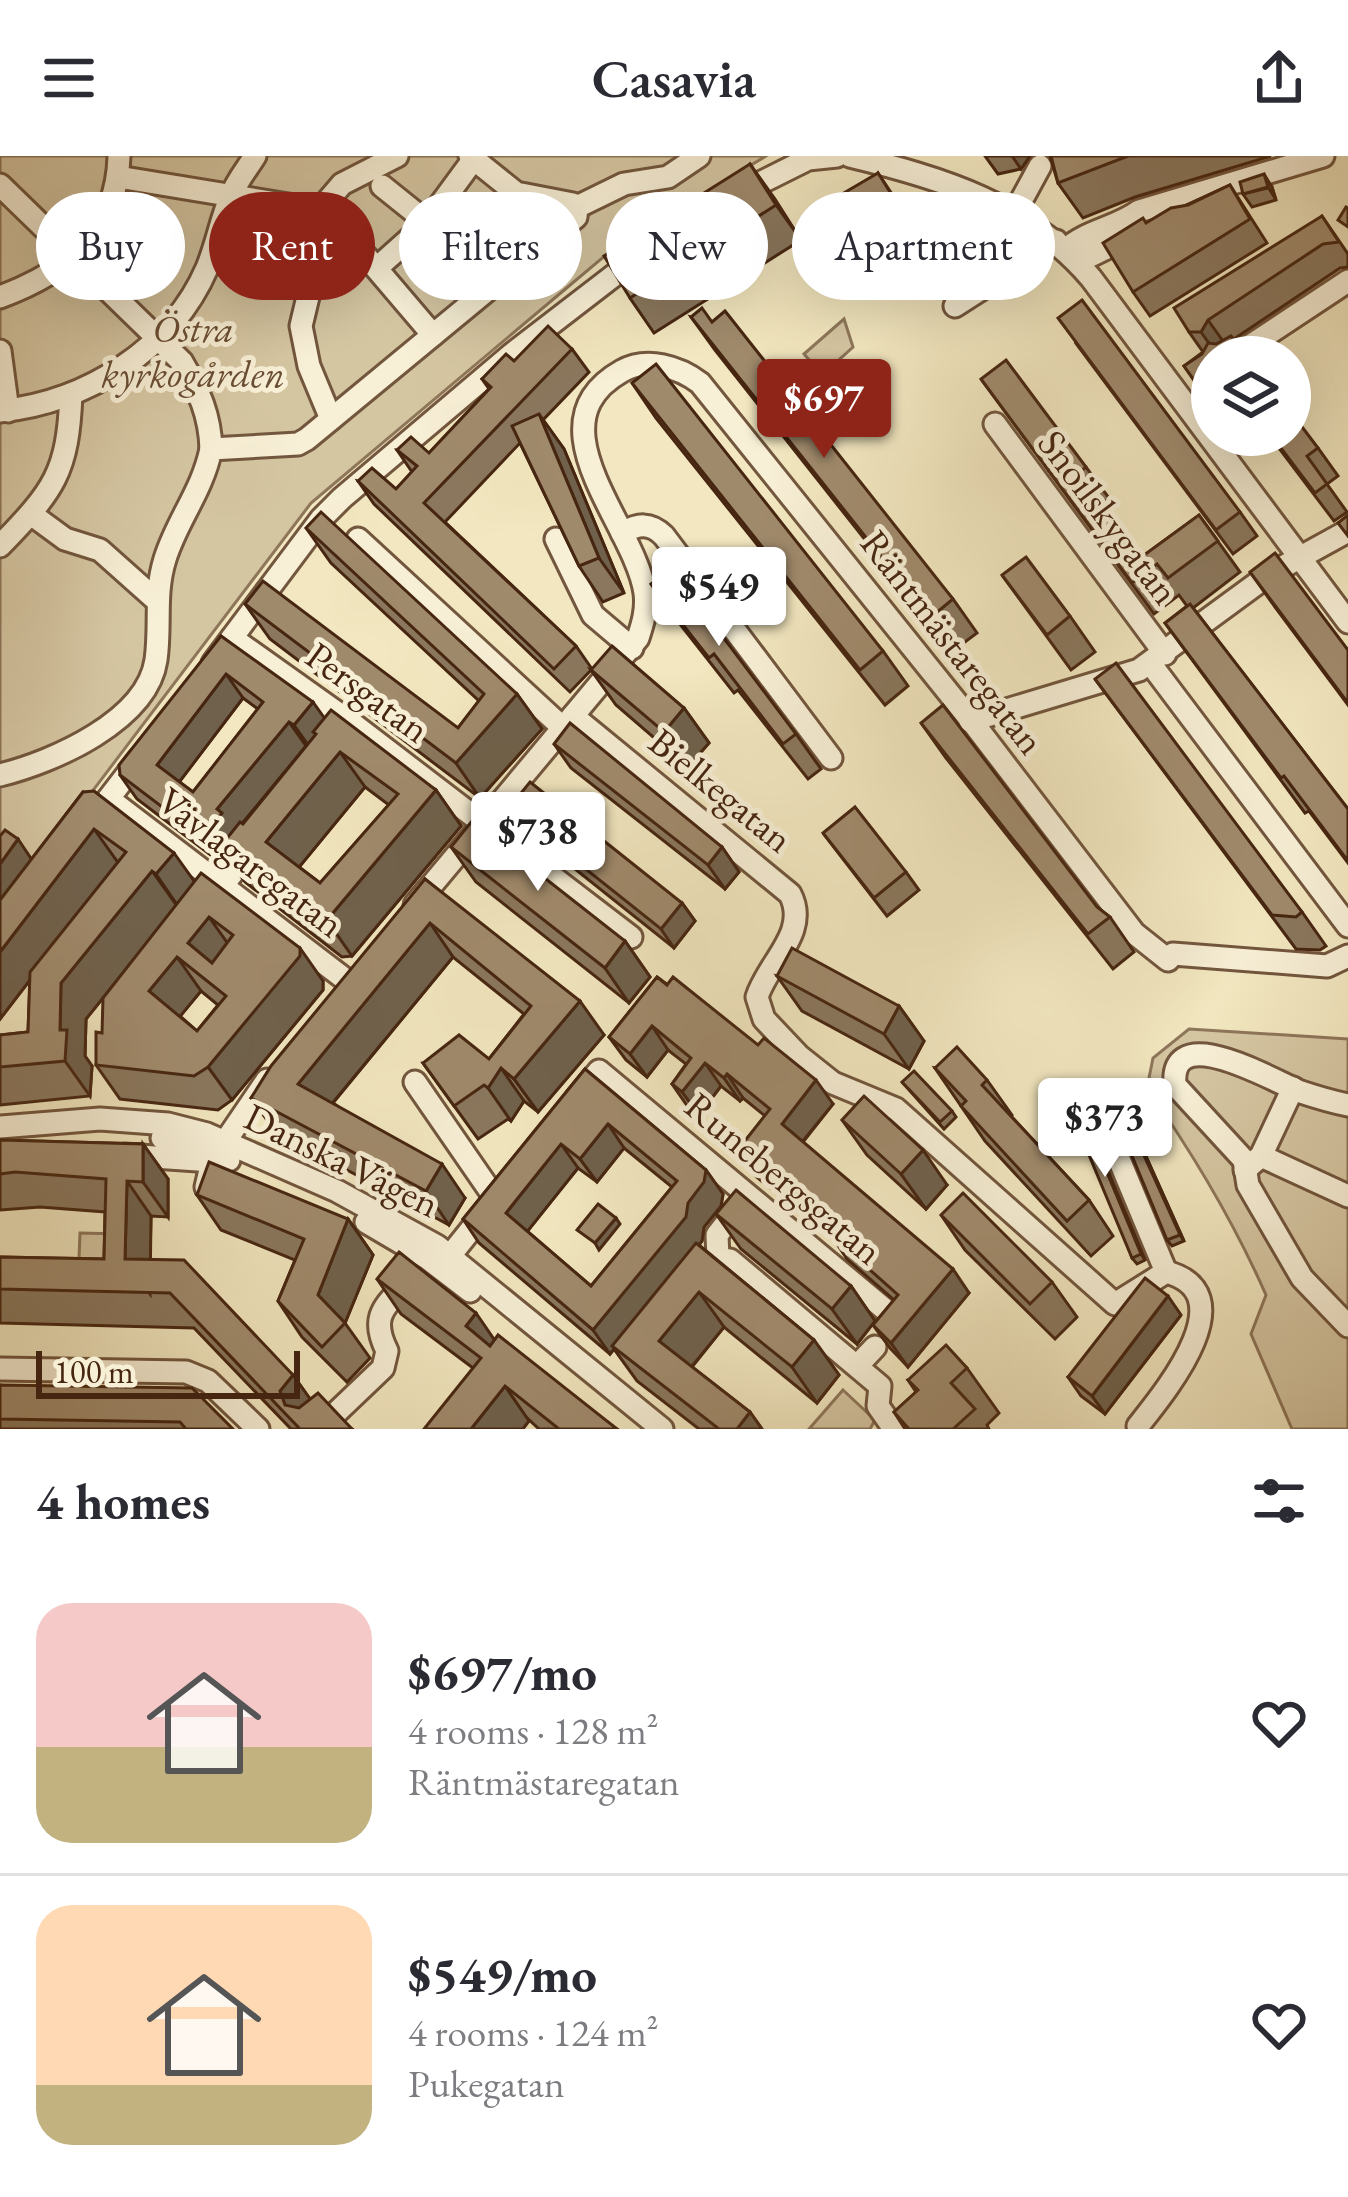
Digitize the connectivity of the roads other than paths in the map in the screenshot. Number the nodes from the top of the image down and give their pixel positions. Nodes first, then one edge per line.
1 (236, 156) edge
2 (255, 156) edge
3 (397, 156) edge
4 (699, 156) edge
5 (837, 156) edge
6 (850, 156) edge
7 (1323, 156) edge
8 (473, 157) edge
9 (885, 160) edge
10 (1040, 166) dead end
11 (118, 167) edge
12 (0, 185) edge
13 (382, 187) dead end
14 (215, 192) edge
15 (232, 192) edge
16 (233, 192) edge
17 (338, 192) edge
18 (448, 192) edge
19 (514, 192) edge
20 (743, 192) edge
21 (971, 192) edge
22 (1028, 192) edge
23 (1235, 200) edge
24 (399, 201) edge
25 (582, 205) edge
26 (36, 219) edge
27 (1055, 243) edge
28 (399, 248) edge
29 (1066, 251) junction
30 (209, 262) edge
31 (375, 264) edge
32 (378, 267) junction
33 (1348, 281) edge
34 (36, 282) edge
35 (606, 284) edge
36 (0, 297) edge
37 (121, 300) edge
38 (306, 300) edge
39 (476, 300) edge
40 (955, 305) dead end
41 (433, 335) junction
42 (1264, 336) edge
43 (160, 338) junction
44 (0, 351) edge
45 (70, 394) junction
46 (4, 411) edge
47 (331, 419) junction
48 (995, 424) edge
49 (211, 449) junction
50 (31, 514) junction
51 (1348, 531) edge
52 (622, 533) junction
53 (556, 538) edge
54 (358, 539) edge
55 (0, 546) edge
56 (1300, 558) junction
57 (155, 598) junction
58 (1348, 622) edge
59 (232, 638) junction
60 (632, 648) junction
61 (1158, 658) junction
62 (205, 674) edge
63 (970, 721) junction
64 (568, 722) junction
65 (150, 746) edge
66 (831, 758) dead end
67 (0, 775) edge
68 (109, 799) junction
69 (485, 823) junction
70 (82, 834) edge
71 (262, 836) edge
72 (223, 884) junction
73 (407, 916) edge
74 (1348, 926) edge
75 (184, 932) edge
76 (631, 937) dead end
77 (1348, 956) edge
78 (350, 983) edge
79 (283, 1062) edge
80 (415, 1082) dead end
81 (1293, 1088) junction
82 (1096, 1104) dead end
83 (1348, 1105) edge
84 (560, 1118) edge
85 (0, 1127) edge
86 (3, 1145) edge
87 (218, 1152) junction
88 (95, 1154) edge
89 (1252, 1163) junction
90 (1348, 1196) edge
91 (203, 1199) edge
92 (735, 1202) edge
93 (439, 1257) junction
94 (1166, 1273) junction
95 (888, 1312) edge
96 (1348, 1326) edge
97 (875, 1347) edge
98 (859, 1365) junction
99 (629, 1366) edge
100 (0, 1369) edge
101 (608, 1393) junction
102 (1138, 1426) dead end
103 (258, 1429) edge
104 (319, 1429) edge
105 (640, 1429) edge
106 (662, 1429) edge
107 (894, 1429) edge

1 - 15 street
2 - 16 street
3 - 17 street
4 - 25 street
5 - 20 street
6 - 9 street
7 - 29 street
8 - 18 street
8 - 19 street
9 - 21 street
10 - 22 street
11 - 14 street
12 - 26 street
13 - 24 street
23 - 29 street
27 - 29 street
28 - 32 street
29 - 40 street
29 - 56 street
30 - 43 street
31 - 32 street
32 - 41 street
33 - 42 street
34 - 36 street
35 - 59 street
37 - 43 street
38 - 47 street
39 - 41 street
41 - 47 street
43 - 45 street
43 - 49 street
44 - 46 street
45 - 46 street
45 - 50 street
47 - 49 street
48 - 61 street, Snoilskygatan
49 - 57 street
50 - 55 street
50 - 57 street
51 - 56 street
52 - 60 street, Räntmästaregatan
52 - 63 street, Räntmästaregatan
52 - 66 street
53 - 60 street
54 - 64 street, Bielkegatan
56 - 58 street
56 - 61 street
57 - 67 street
59 - 62 street
59 - 69 street, Persgatan
60 - 64 street, Räntmästaregatan
61 - 63 street
61 - 74 street, Snoilskygatan
63 - 77 street, Räntmästaregatan
64 - 69 street, Räntmästaregatan
64 - 94 street, Bielkegatan
65 - 68 street
68 - 70 street
68 - 72 street, Vävlagaregatan
69 - 73 street, Räntmästaregatan
69 - 76 street, Persgatan
71 - 72 street
72 - 75 street
72 - 78 street, Vävlagaregatan
79 - 87 street
80 - 93 street
81 - 83 street
81 - 89 street
81 - 89 street
82 - 94 street
84 - 95 street, Runebergsgatan
85 - 87 street, Danska Vägen
86 - 87 street, Danska Vägen
87 - 88 street
87 - 91 street
87 - 93 street, Danska Vägen
89 - 90 street
89 - 96 street
92 - 98 street
93 - 101 street, Danska Vägen
93 - 104 street
94 - 102 street
97 - 98 street
98 - 107 street
99 - 101 street
100 - 103 street
101 - 105 street, Danska Vägen
101 - 106 street, Danska Vägen

